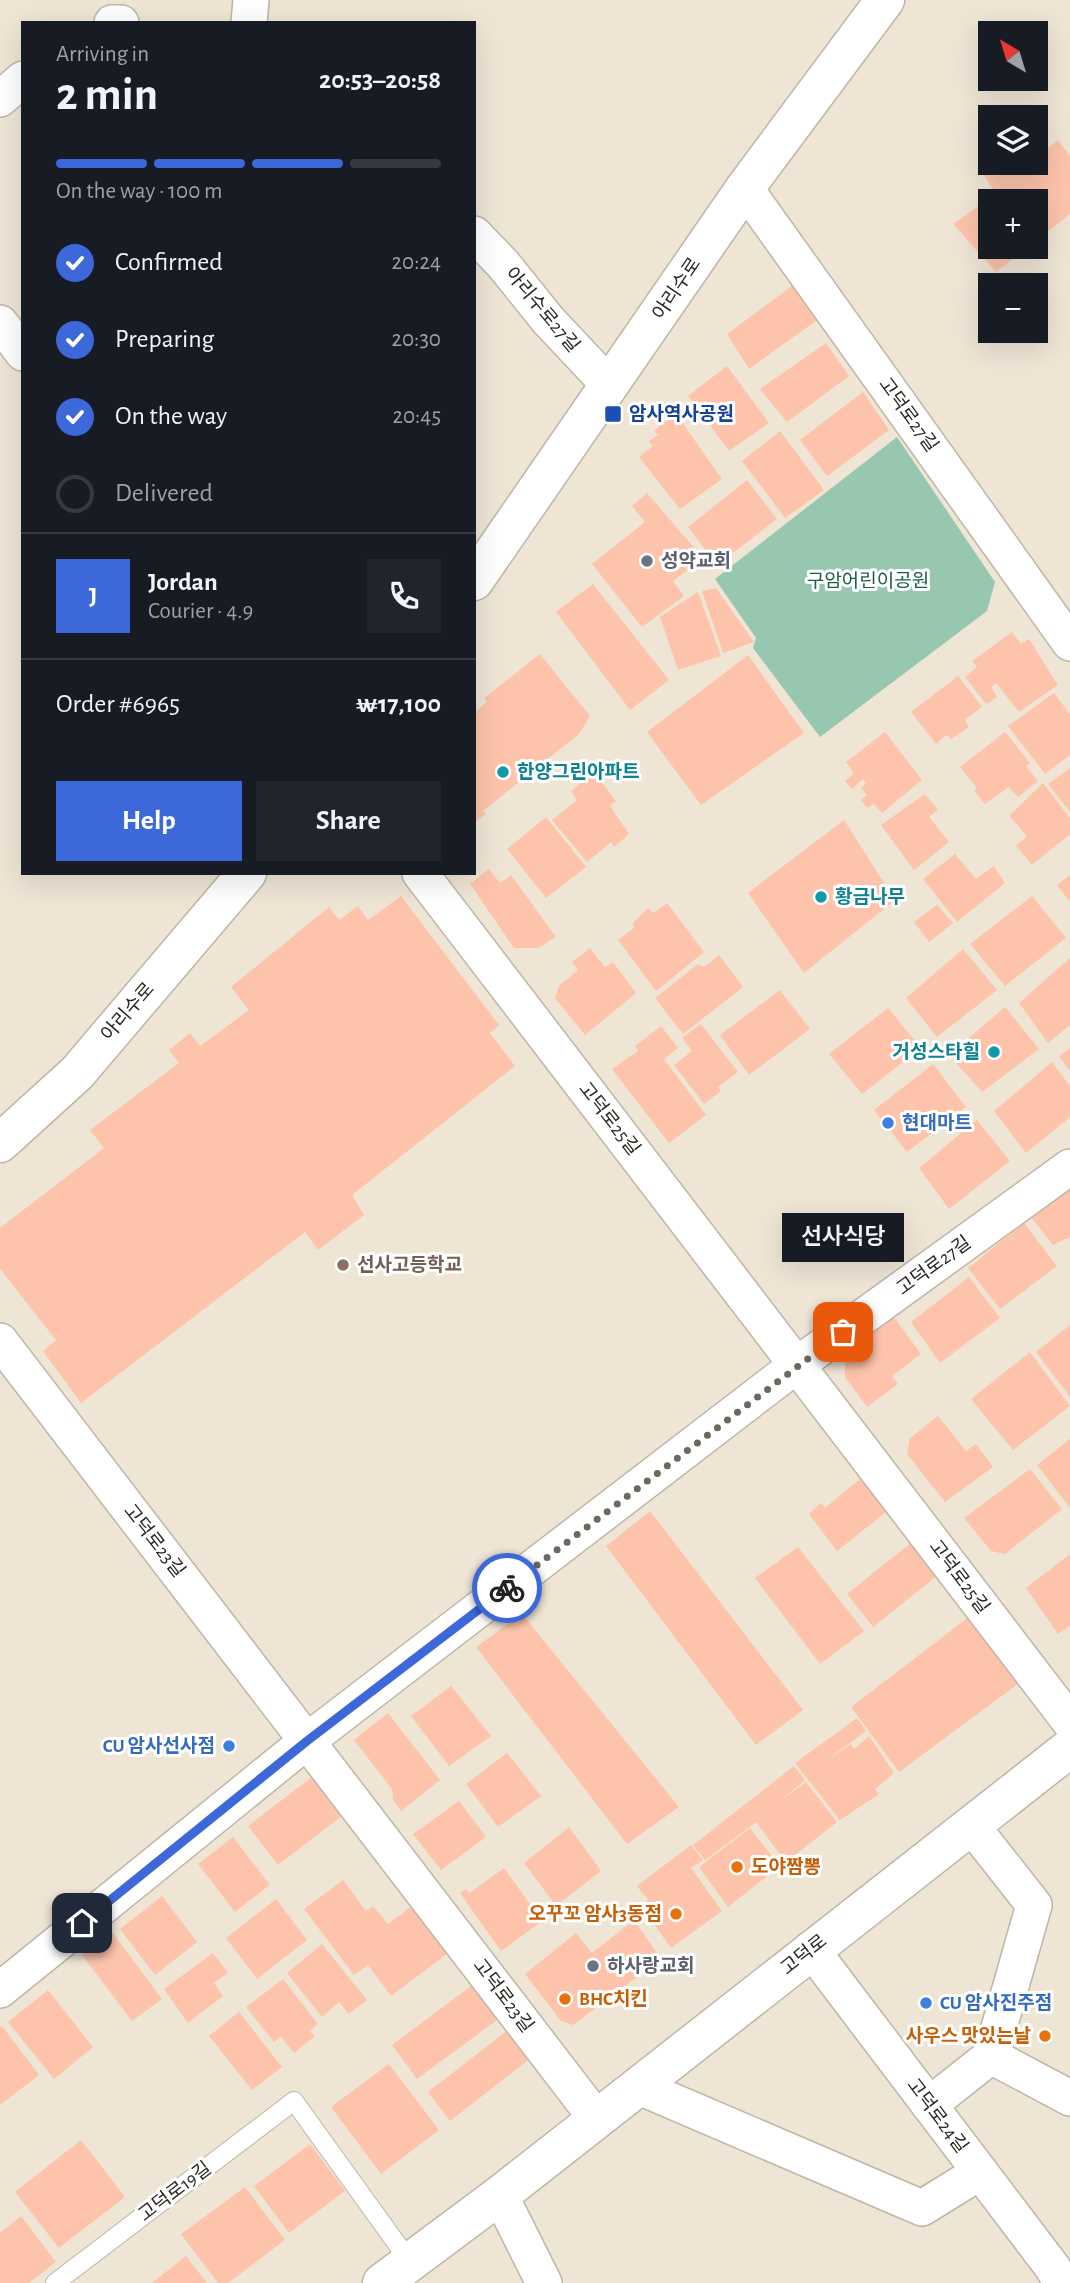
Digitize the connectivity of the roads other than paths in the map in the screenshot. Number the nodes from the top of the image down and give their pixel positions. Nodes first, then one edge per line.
1 (251, 0) edge
2 (884, 0) edge
3 (249, 21) edge
4 (21, 81) edge
5 (0, 99) edge
6 (745, 188) junction
7 (476, 236) edge
8 (0, 323) edge
9 (21, 350) edge
10 (610, 387) junction
11 (476, 578) edge
12 (1070, 643) edge
13 (245, 875) edge
14 (422, 875) edge
15 (0, 1143) edge
16 (1070, 1167) edge
17 (0, 1341) edge
18 (798, 1364) junction
19 (1070, 1722) edge
20 (307, 1741) junction
21 (1070, 1748) edge
22 (971, 1825) junction
23 (811, 1950) junction
24 (0, 1990) edge
25 (991, 2056) junction
26 (637, 2085) junction
27 (1070, 2098) edge
28 (294, 2101) joint
29 (929, 2105) junction
30 (596, 2118) junction
31 (980, 2172) junction
32 (500, 2195) junction
33 (1054, 2272) edge
34 (396, 2273) edge
35 (55, 2283) edge
36 (544, 2283) edge

1 - 3 street
2 - 6 street, 아리수로
4 - 5 street
6 - 10 street, 아리수로
6 - 12 street, 고덕로27길
7 - 10 street, 아리수로27길
8 - 9 street
10 - 11 street, 아리수로
13 - 15 street, 아리수로
14 - 18 street, 고덕로25길
16 - 18 street, 고덕로27길
17 - 20 street, 고덕로23길
18 - 19 street, 고덕로25길
18 - 20 street
20 - 24 street
20 - 30 street, 고덕로23길
21 - 22 street, 고덕로
22 - 23 street, 고덕로
22 - 25 street
23 - 26 street, 고덕로
23 - 29 street, 고덕로24길
25 - 27 street
25 - 29 street
26 - 30 street, 고덕로
26 - 31 street
28 - 34 lane, 고덕로
28 - 35 lane, 고덕로19길
29 - 31 street, 고덕로24길
30 - 32 street, 고덕로
31 - 33 street, 고덕로24길
32 - 34 street, 고덕로
32 - 36 street

